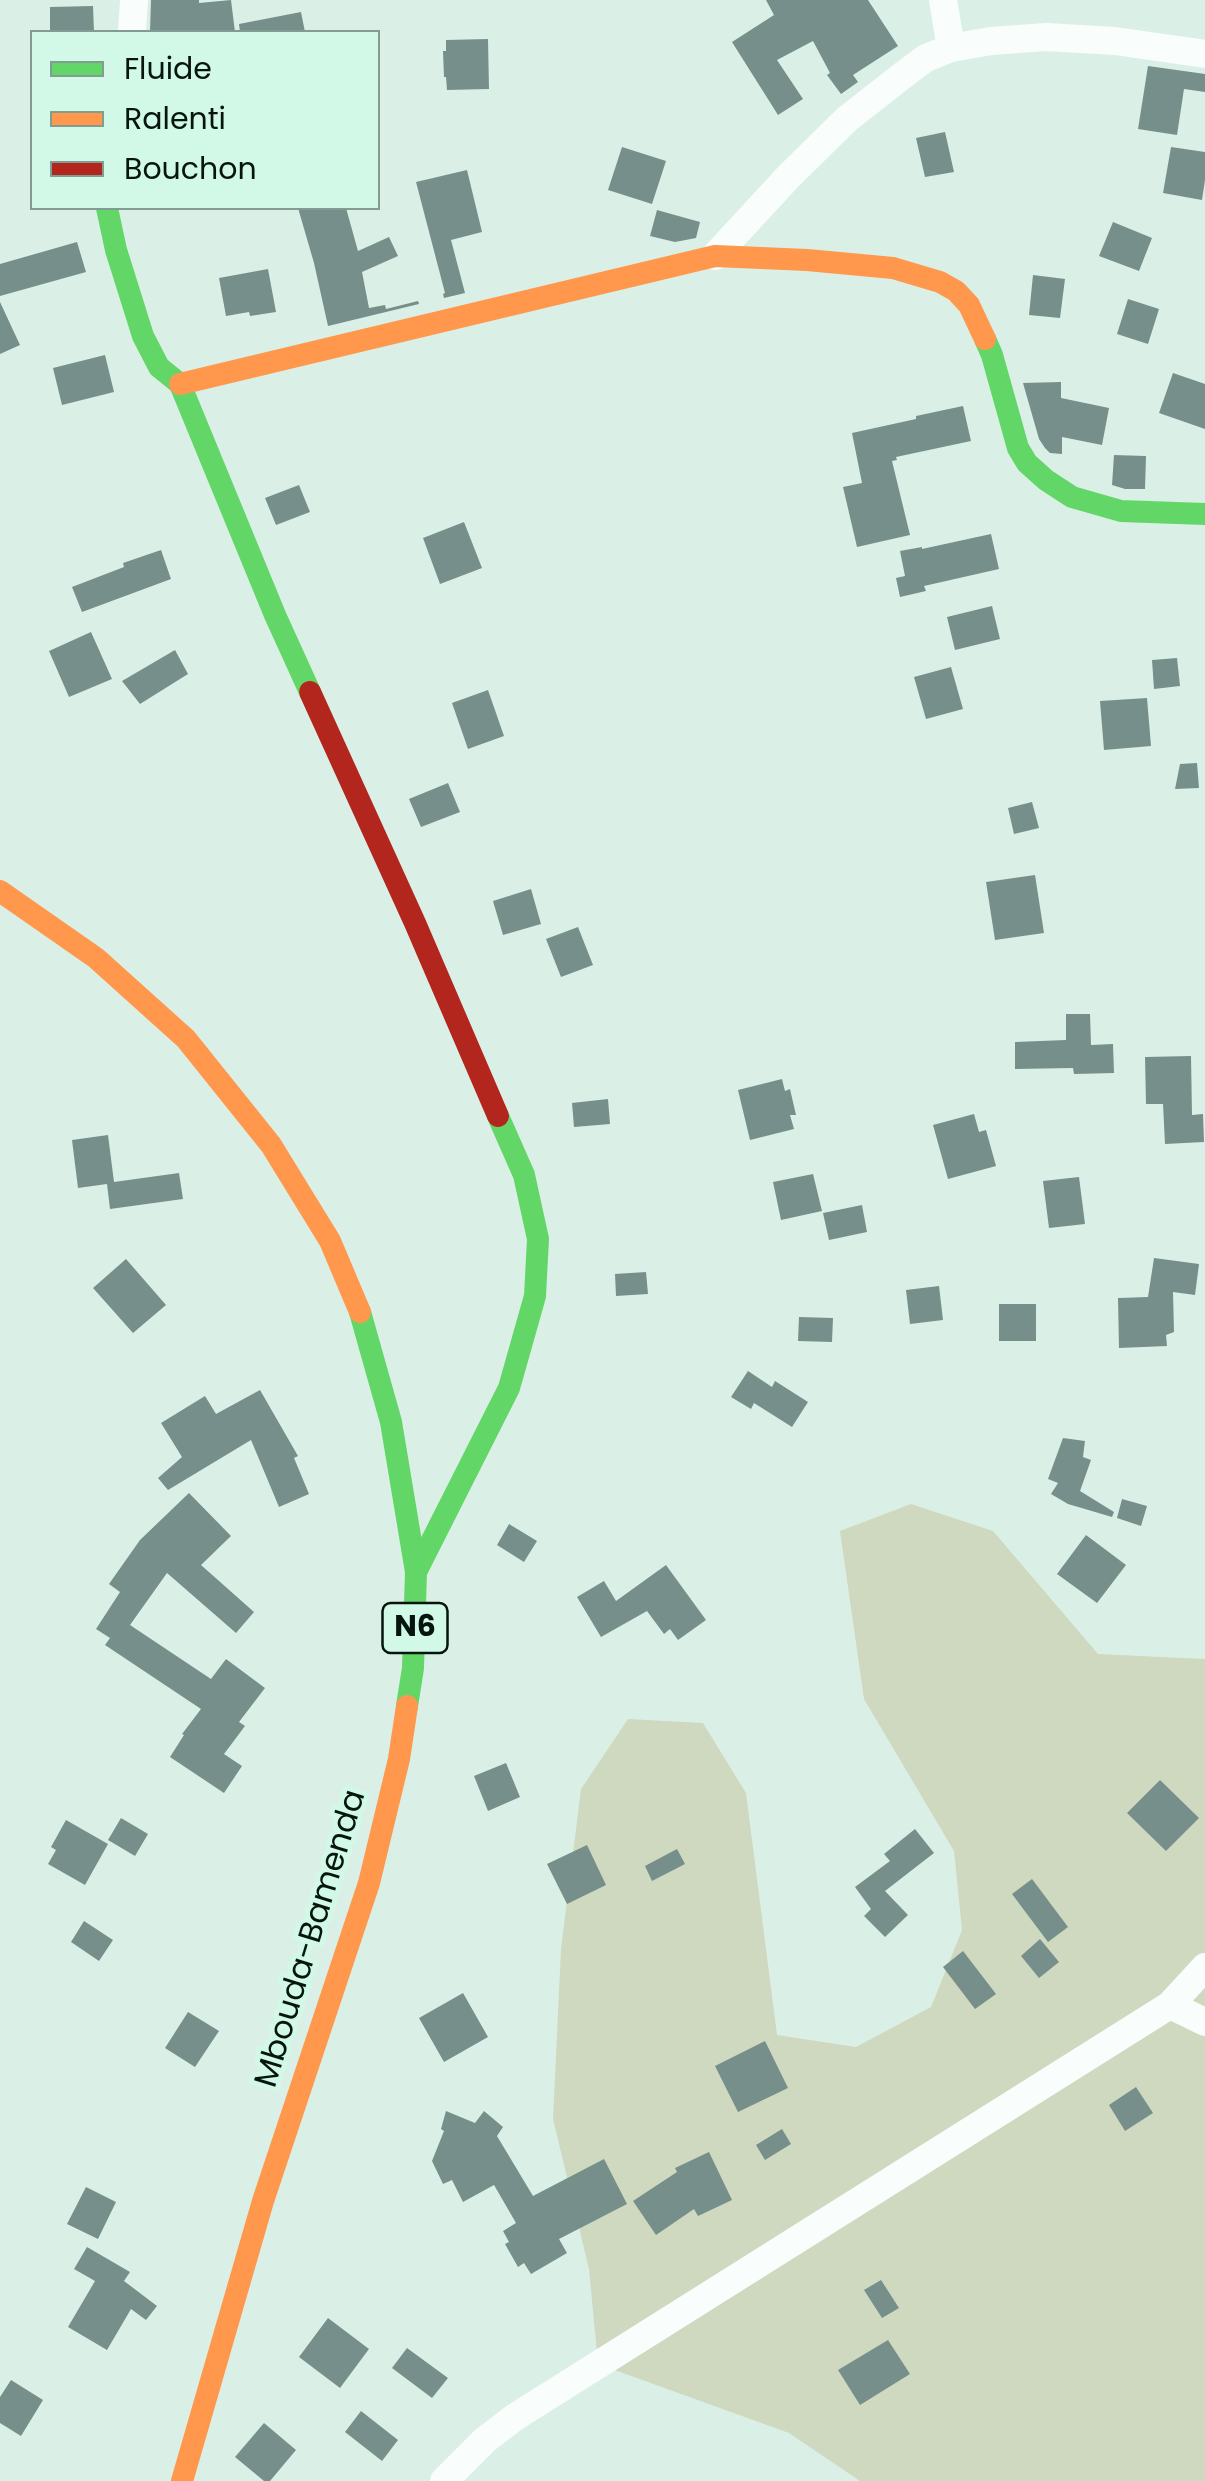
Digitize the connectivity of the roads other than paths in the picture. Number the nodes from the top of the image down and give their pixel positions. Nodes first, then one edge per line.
1 (134, 0) edge
2 (943, 0) edge
3 (132, 30) edge
4 (950, 48) junction
5 (1205, 54) edge
6 (107, 210) edge
7 (715, 256) junction
8 (180, 384) junction
9 (1205, 514) edge
10 (0, 891) edge
11 (416, 1572) junction
12 (1205, 1967) edge
13 (1170, 2004) junction
14 (1205, 2022) edge
15 (182, 2481) edge
16 (444, 2481) edge

1 - 3 street
2 - 4 street
4 - 5 street
4 - 7 street
6 - 8 main road
7 - 8 main road
7 - 9 main road
8 - 11 main road
10 - 11 main road, Mbouda-Bamenda / N6
11 - 15 main road, Mbouda-Bamenda / N6
12 - 13 street
13 - 14 street
13 - 16 street

